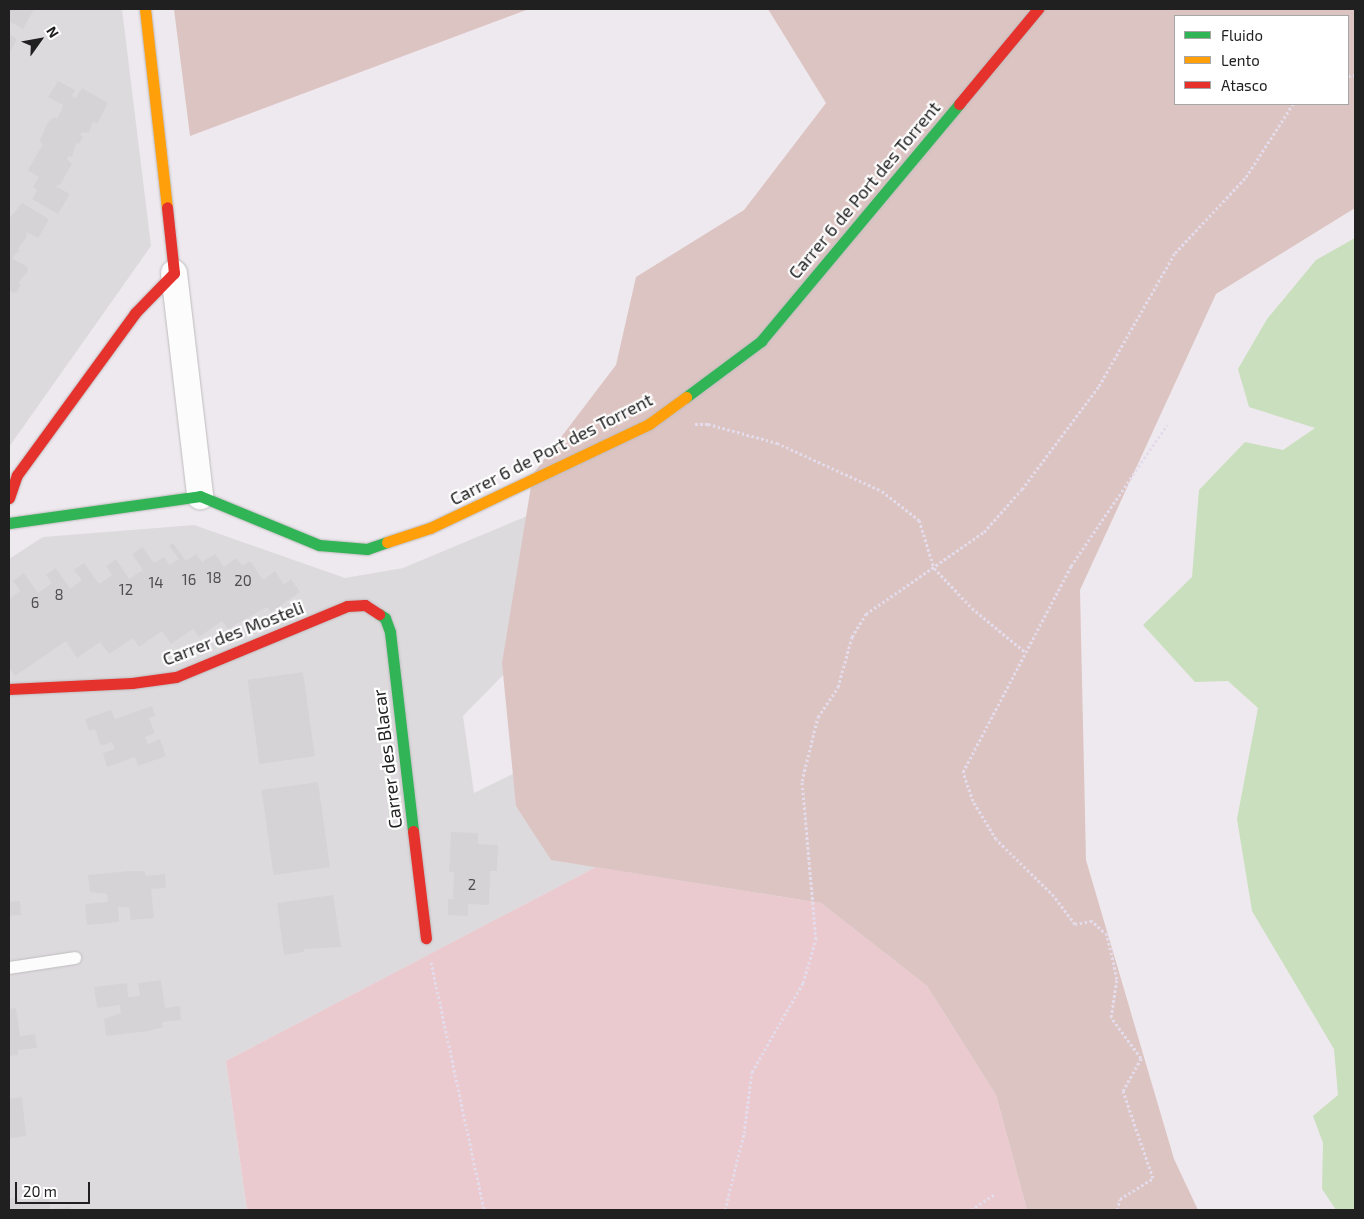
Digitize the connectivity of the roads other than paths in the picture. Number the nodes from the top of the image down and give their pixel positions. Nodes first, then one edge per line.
1 (145, 9) edge
2 (1038, 9) edge
3 (174, 273) junction
4 (200, 496) junction
5 (9, 498) edge
6 (9, 523) edge
7 (347, 606) joint
8 (9, 689) edge
9 (426, 938) road end
10 (75, 958) dead end
11 (9, 968) edge

1 - 3 street
2 - 4 street, Carrer 6 de Port des Torrent
3 - 4 street
3 - 5 street
4 - 6 street
7 - 8 street, Carrer des Mosteli
7 - 9 street, Carrer des Blacar
10 - 11 lane

